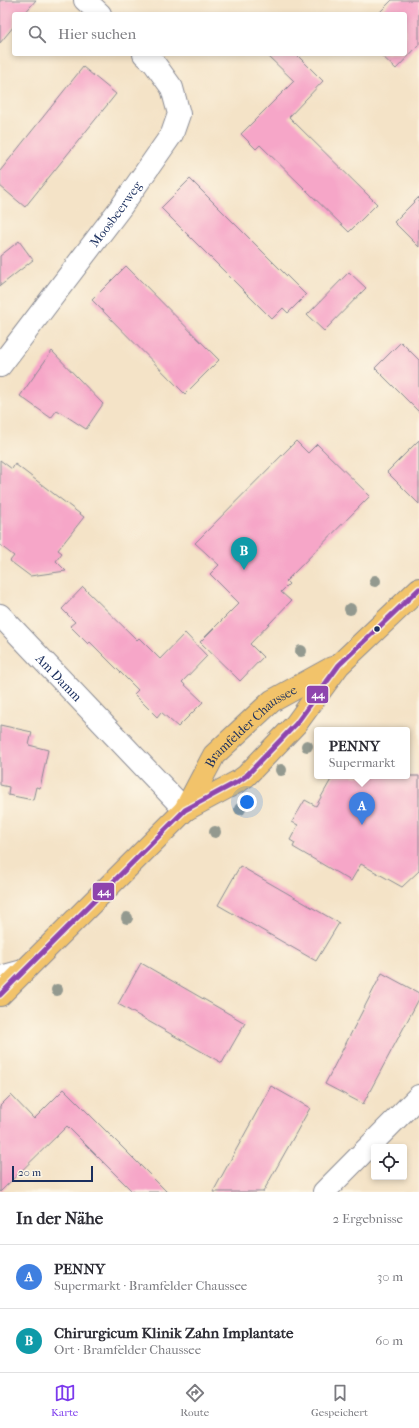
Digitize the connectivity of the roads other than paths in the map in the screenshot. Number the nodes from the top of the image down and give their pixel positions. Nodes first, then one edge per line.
1 (85, 0) edge
2 (98, 12) edge
3 (146, 56) edge
4 (0, 366) edge
5 (419, 589) edge
6 (0, 615) edge
7 (339, 665) junction
8 (185, 810) junction
9 (30, 965) junction
10 (0, 973) edge
11 (0, 995) edge
12 (419, 1096) edge
13 (324, 1192) edge

1 - 2 street
3 - 4 street, Moosbeerweg
5 - 7 main road, Bramfelder Chaussee
6 - 8 street, Am Damm
7 - 8 main road, Bramfelder Chaussee
7 - 8 main road, Bramfelder Chaussee
8 - 9 main road, Bramfelder Chaussee
9 - 10 lane
9 - 11 main road, Bramfelder Chaussee
12 - 13 street

